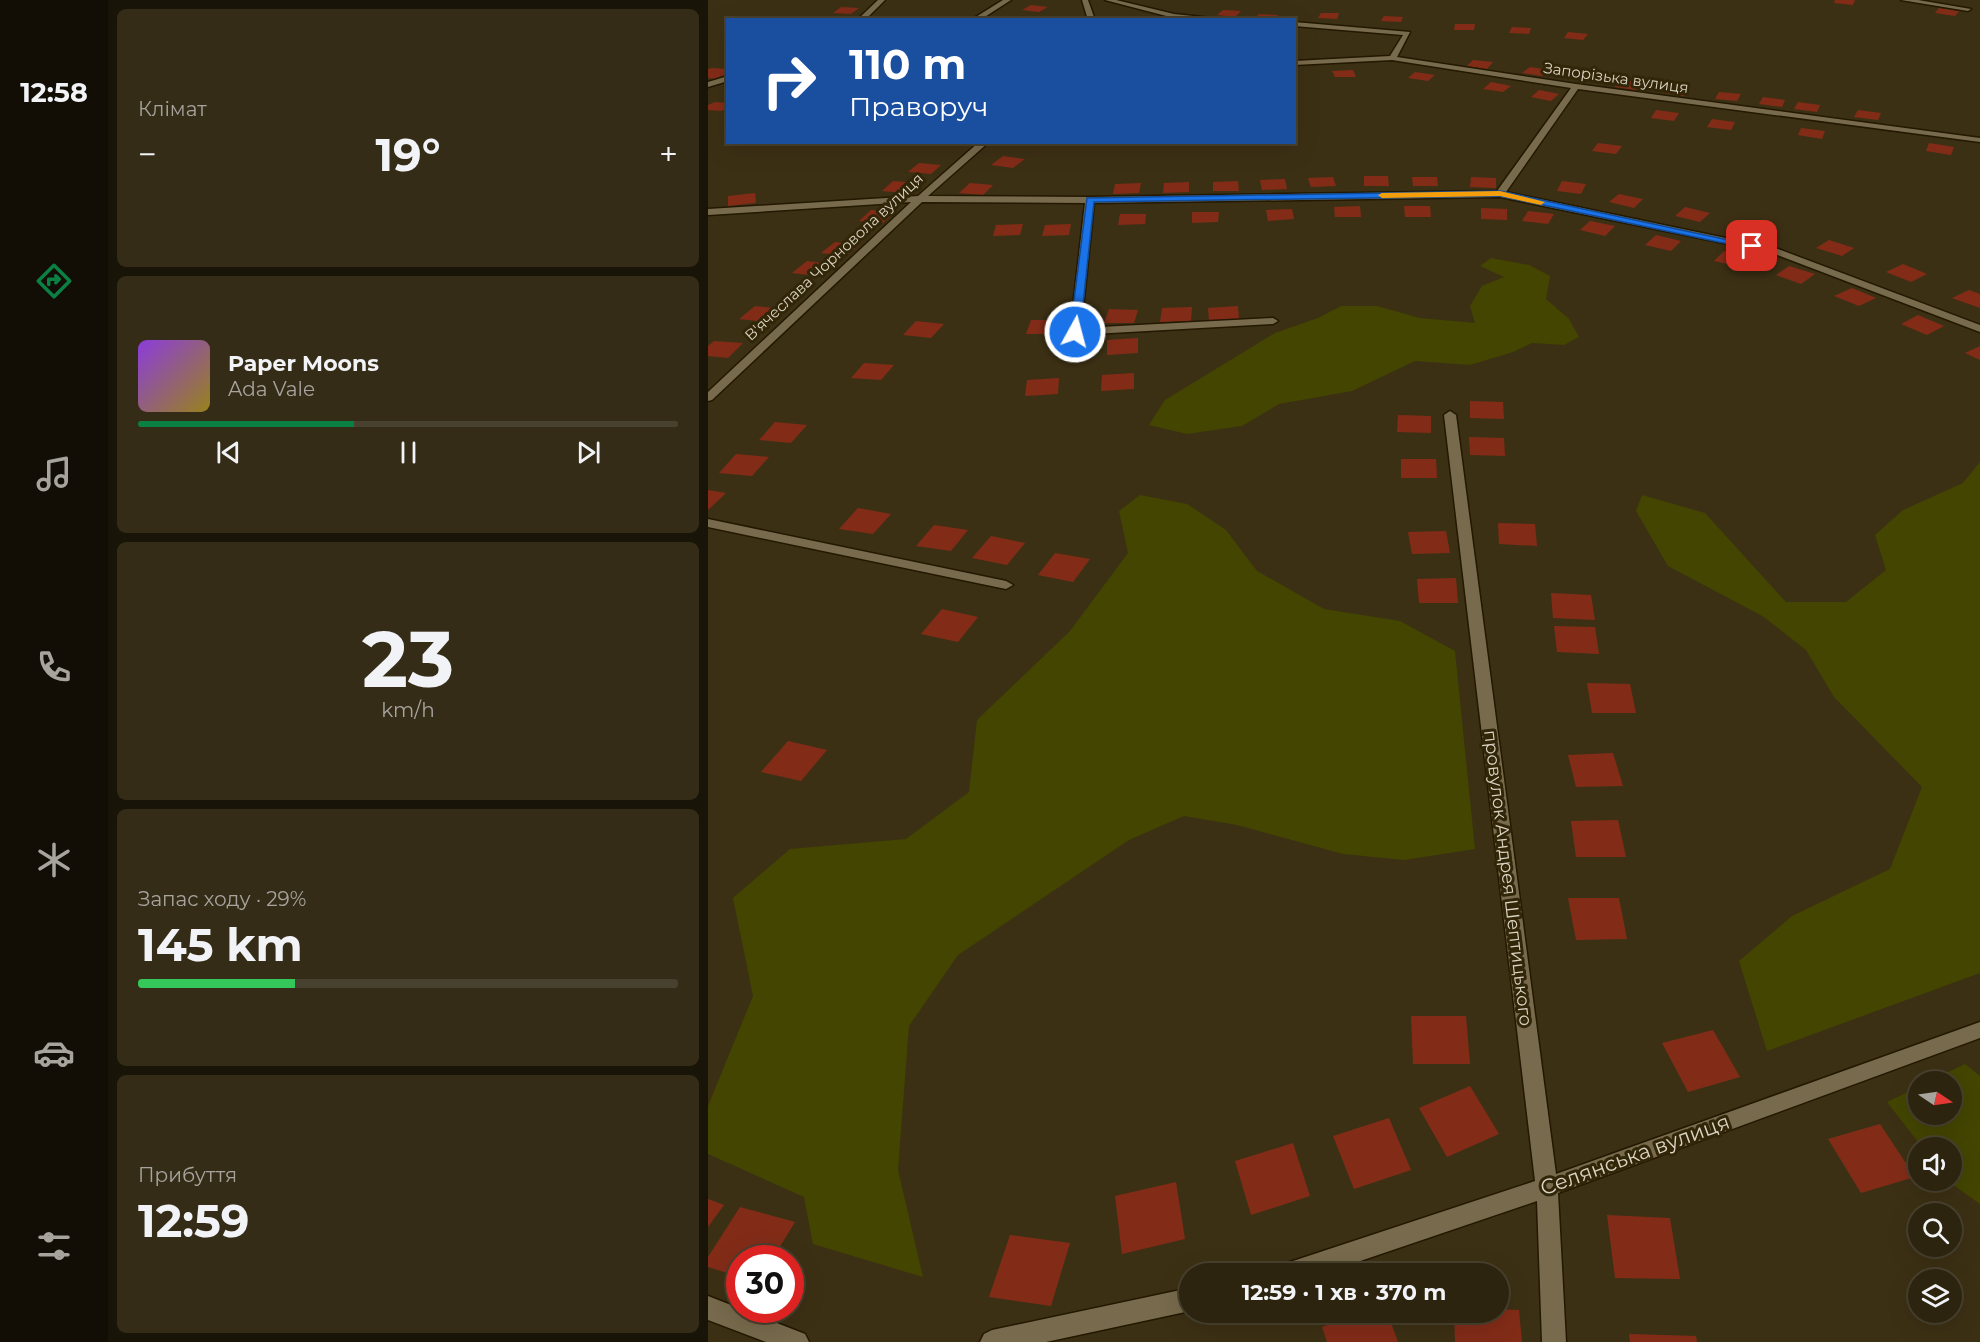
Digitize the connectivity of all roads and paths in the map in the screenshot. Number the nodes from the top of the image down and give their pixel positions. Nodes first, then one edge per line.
1 (882, 0) edge
2 (1008, 0) edge
3 (1085, 0) edge
4 (1108, 0) edge
5 (1904, 0) edge
6 (1954, 0) edge
7 (862, 18) edge
8 (977, 18) edge
9 (1091, 18) edge
10 (1201, 18) edge
11 (1296, 24) edge
12 (1392, 58) junction
13 (1296, 63) edge
14 (726, 79) edge
15 (708, 85) edge
16 (1576, 86) junction
17 (1980, 140) edge
18 (983, 144) edge
19 (1500, 194) junction
20 (920, 199) junction
21 (1090, 200) junction
22 (708, 212) edge
23 (1273, 321) dead end
24 (1980, 329) edge
25 (708, 398) edge
26 (1450, 414) dead end
27 (708, 523) edge
28 (1006, 585) dead end
29 (1980, 1030) edge
30 (1547, 1187) junction
31 (1320, 1263) edge
32 (1179, 1301) edge
33 (708, 1308) edge
34 (797, 1342) edge
35 (992, 1342) edge
36 (1554, 1342) edge

1 - 7 street
2 - 8 street
3 - 9 street
4 - 10 street
5 - 6 street
11 - 12 street
12 - 13 street, Запорізька вулиця
12 - 16 street, Запорізька вулиця
14 - 15 street
16 - 17 street, Запорізька вулиця
16 - 19 street
18 - 20 street, В'ячеслава Чорновола вулиця
19 - 21 street
19 - 24 street
20 - 21 street
20 - 22 street
20 - 25 street, В'ячеслава Чорновола вулиця
21 - 23 street
26 - 30 street, провулок Андрея Шептицького
27 - 28 street
29 - 30 street, Селянська вулиця
30 - 31 street, Селянська вулиця
30 - 36 street, провулок Андрея Шептицького
32 - 35 street
33 - 34 street

